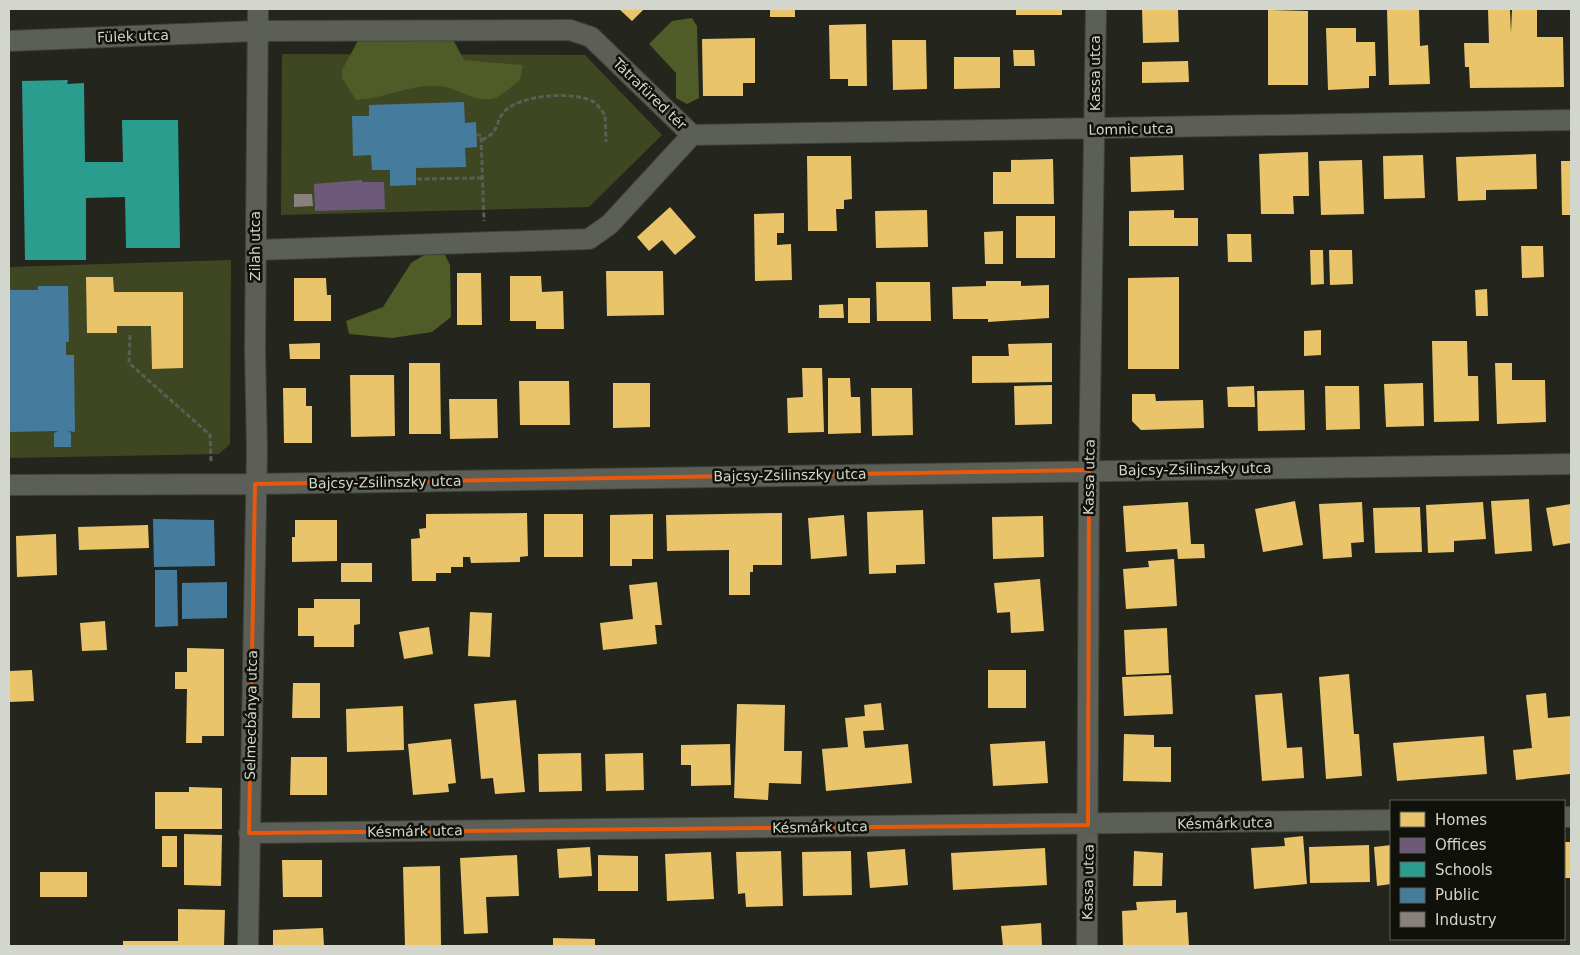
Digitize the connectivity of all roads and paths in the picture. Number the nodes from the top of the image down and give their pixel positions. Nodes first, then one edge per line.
1 (258, 9) edge
2 (1096, 9) edge
3 (257, 32) junction
4 (9, 41) edge
5 (1571, 120) edge
6 (1095, 130) junction
7 (692, 134) junction
8 (476, 135) dead end
9 (482, 140) junction
10 (606, 142) dead end
11 (482, 178) junction
12 (417, 179) dead end
13 (485, 242) junction
14 (256, 250) junction
15 (130, 335) dead end
16 (211, 454) dead end
17 (1571, 464) edge
18 (1089, 470) junction
19 (255, 484) junction
20 (9, 486) edge
21 (1390, 820) edge
22 (1088, 825) junction
23 (249, 833) junction
24 (248, 946) edge
25 (1087, 946) edge

1 - 3 street, Zilah utca
2 - 6 street, Kassa utca
3 - 4 street, Fülek utca
3 - 7 street, Tátrafüred tér
3 - 14 street, Zilah utca
5 - 6 street, Lomnic utca
6 - 7 street, Lomnic utca
6 - 18 street, Kassa utca
7 - 13 street, Tátrafüred tér
8 - 9 path
9 - 10 path
9 - 11 path
11 - 12 path
11 - 13 path
13 - 14 street, Tátrafüred tér
14 - 19 street, Zilah utca
15 - 16 path
17 - 18 street, Bajcsy-Zsilinszky utca
18 - 19 street, Bajcsy-Zsilinszky utca
18 - 22 street, Kassa utca
19 - 20 street, Bajcsy-Zsilinszky utca
19 - 23 street, Selmecbánya utca
21 - 22 street, Késmárk utca
22 - 23 street, Késmárk utca
22 - 25 street, Kassa utca
23 - 24 street, Selmecbánya utca

